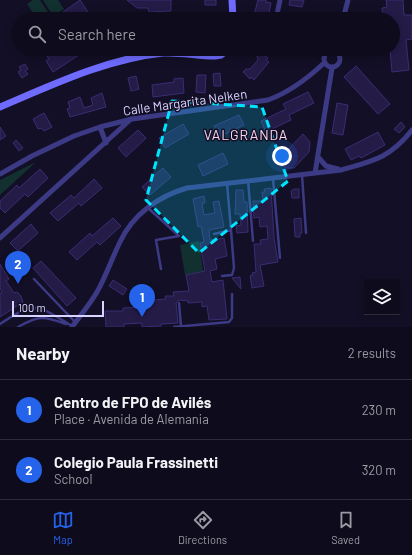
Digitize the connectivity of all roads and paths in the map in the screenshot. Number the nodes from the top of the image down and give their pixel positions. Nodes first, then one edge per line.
1 (232, 0) edge
2 (280, 0) edge
3 (348, 0) edge
4 (232, 12) edge
5 (277, 12) edge
6 (345, 12) edge
7 (149, 56) edge
8 (324, 56) edge
9 (339, 56) edge
10 (324, 63) junction
11 (332, 68) junction
12 (0, 108) edge
13 (132, 119) junction
14 (100, 127) junction
15 (412, 130) edge
16 (106, 143) junction
17 (318, 157) junction
18 (341, 170) junction
19 (315, 173) junction
20 (0, 174) edge
21 (302, 175) junction
22 (273, 179) junction
23 (248, 180) junction
24 (227, 182) junction
25 (148, 207) junction
26 (231, 230) junction
27 (306, 233) dead end
28 (214, 234) dead end
29 (0, 238) edge
30 (253, 241) dead end
31 (280, 258) dead end
32 (161, 269) dead end
33 (222, 276) dead end
34 (34, 279) dead end
35 (232, 294) dead end
36 (179, 303) dead end
37 (0, 324) edge
38 (73, 325) edge
39 (181, 326) edge
40 (18, 327) edge
41 (174, 327) edge

1 - 4 street
2 - 5 street
3 - 6 street
7 - 12 street
8 - 10 street
9 - 11 street
10 - 11 street
10 - 13 street, Calle Margarita Nelken
11 - 17 street
13 - 14 street, Calle Margarita Nelken
13 - 16 street
14 - 16 street
14 - 20 street, Calle Margarita Nelken
15 - 18 street
16 - 29 street
17 - 18 street
17 - 19 street
18 - 19 street
19 - 21 street
21 - 22 street
21 - 27 lane
22 - 23 street
22 - 31 lane
23 - 24 street
23 - 30 lane
24 - 25 street
24 - 26 lane
25 - 32 lane
25 - 38 street
26 - 28 lane
26 - 33 lane
34 - 38 lane
35 - 39 lane
36 - 39 lane
37 - 38 lane
38 - 40 lane
39 - 41 lane

